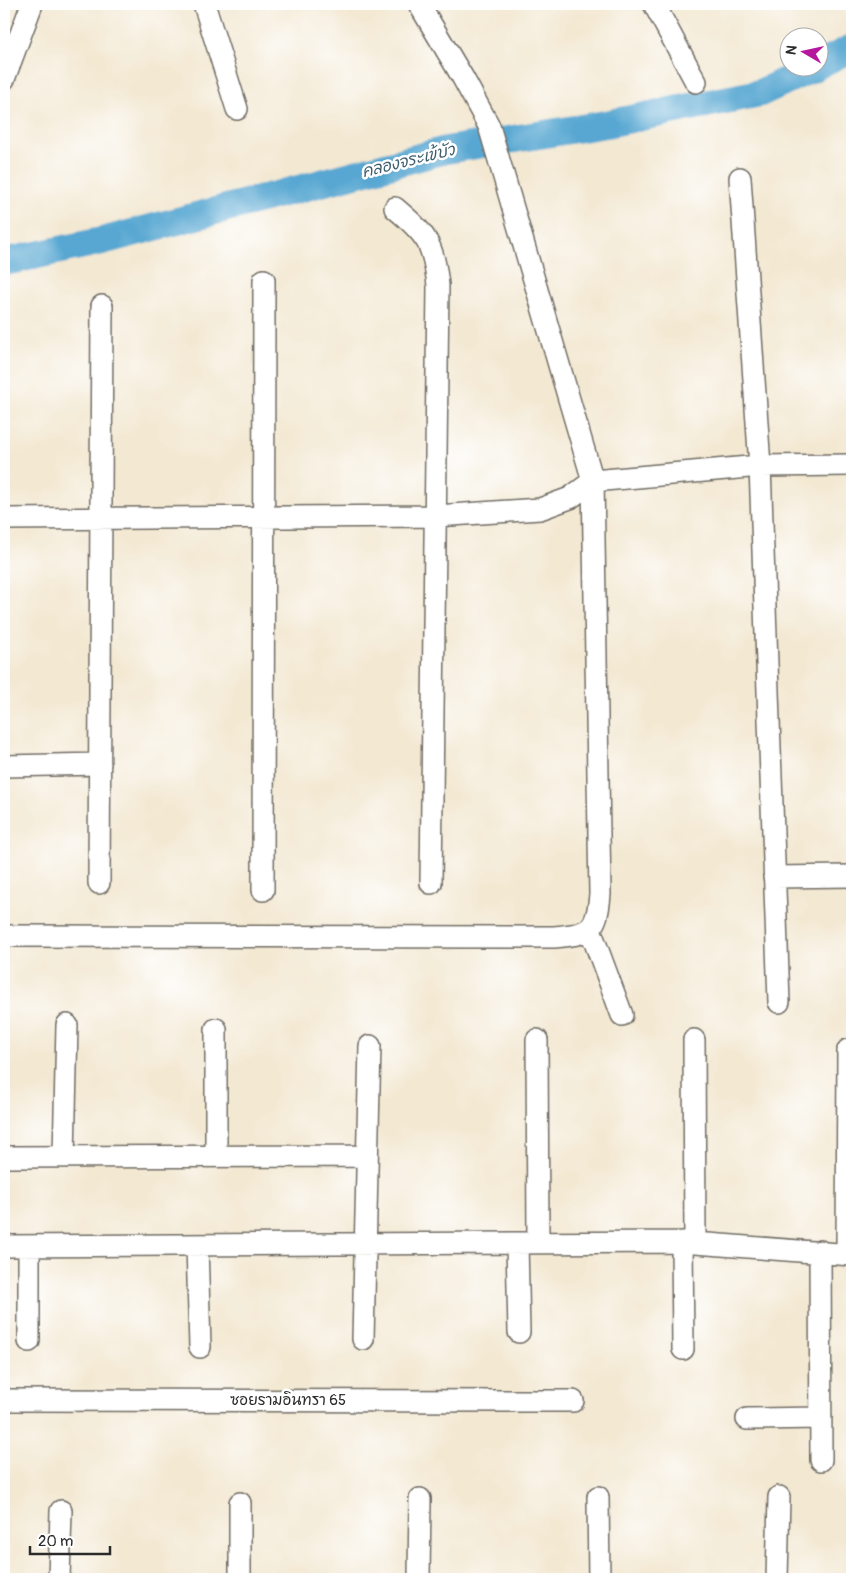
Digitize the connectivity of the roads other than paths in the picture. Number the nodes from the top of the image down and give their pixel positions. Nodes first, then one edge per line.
1 (32, 4) edge
2 (204, 4) edge
3 (419, 4) edge
4 (654, 4) edge
5 (4, 80) edge
6 (696, 82) dead end
7 (236, 110) dead end
8 (740, 178) dead end
9 (395, 208) dead end
10 (264, 280) dead end
11 (102, 306) dead end
12 (852, 465) edge
13 (760, 466) junction
14 (593, 481) junction
15 (436, 516) junction
16 (262, 517) junction
17 (4, 519) edge
18 (100, 519) junction
19 (100, 764) junction
20 (4, 766) edge
21 (852, 876) edge
22 (774, 877) junction
23 (99, 883) dead end
24 (432, 883) dead end
25 (263, 890) dead end
26 (590, 929) junction
27 (4, 936) edge
28 (780, 1002) dead end
29 (622, 1014) dead end
30 (67, 1025) dead end
31 (216, 1029) dead end
32 (537, 1040) dead end
33 (694, 1040) dead end
34 (370, 1046) dead end
35 (848, 1050) dead end
36 (64, 1156) junction
37 (216, 1156) junction
38 (367, 1156) junction
39 (4, 1157) edge
40 (688, 1242) junction
41 (517, 1243) junction
42 (538, 1243) junction
43 (364, 1244) junction
44 (197, 1245) junction
45 (4, 1246) edge
46 (29, 1246) junction
47 (820, 1251) junction
48 (850, 1255) edge
49 (519, 1332) dead end
50 (363, 1339) dead end
51 (29, 1341) dead end
52 (200, 1347) dead end
53 (682, 1350) dead end
54 (4, 1400) edge
55 (573, 1401) dead end
56 (821, 1418) junction
57 (746, 1419) dead end
58 (821, 1460) dead end
59 (598, 1497) dead end
60 (779, 1497) dead end
61 (420, 1500) dead end
62 (240, 1503) dead end
63 (61, 1512) dead end
64 (59, 1579) edge
65 (240, 1579) edge
66 (420, 1579) edge
67 (599, 1579) edge
68 (777, 1579) edge

1 - 5 street
2 - 7 street
3 - 14 street
4 - 6 street
8 - 13 street
9 - 15 street
10 - 16 street
11 - 18 street
12 - 13 street
13 - 14 street
13 - 22 street
14 - 15 street
14 - 26 street
15 - 16 street
15 - 24 street
16 - 18 street
16 - 25 street
17 - 18 street
18 - 19 street
19 - 20 street
19 - 23 street
21 - 22 street
22 - 28 street
26 - 27 street
26 - 29 street
30 - 36 street
31 - 37 street
32 - 42 street
33 - 40 street
34 - 38 street
35 - 48 street
36 - 37 street
36 - 39 street
37 - 38 street
38 - 43 street
40 - 42 street
40 - 47 street
40 - 53 street
41 - 42 street
41 - 43 street
41 - 49 street
43 - 44 street
43 - 50 street
44 - 46 street
44 - 52 street
45 - 46 street
46 - 51 street
47 - 48 street
47 - 56 street
54 - 55 street, ซอยรามอินทรา 65
56 - 57 street
56 - 58 street
59 - 67 street
60 - 68 street
61 - 66 street
62 - 65 street
63 - 64 street

